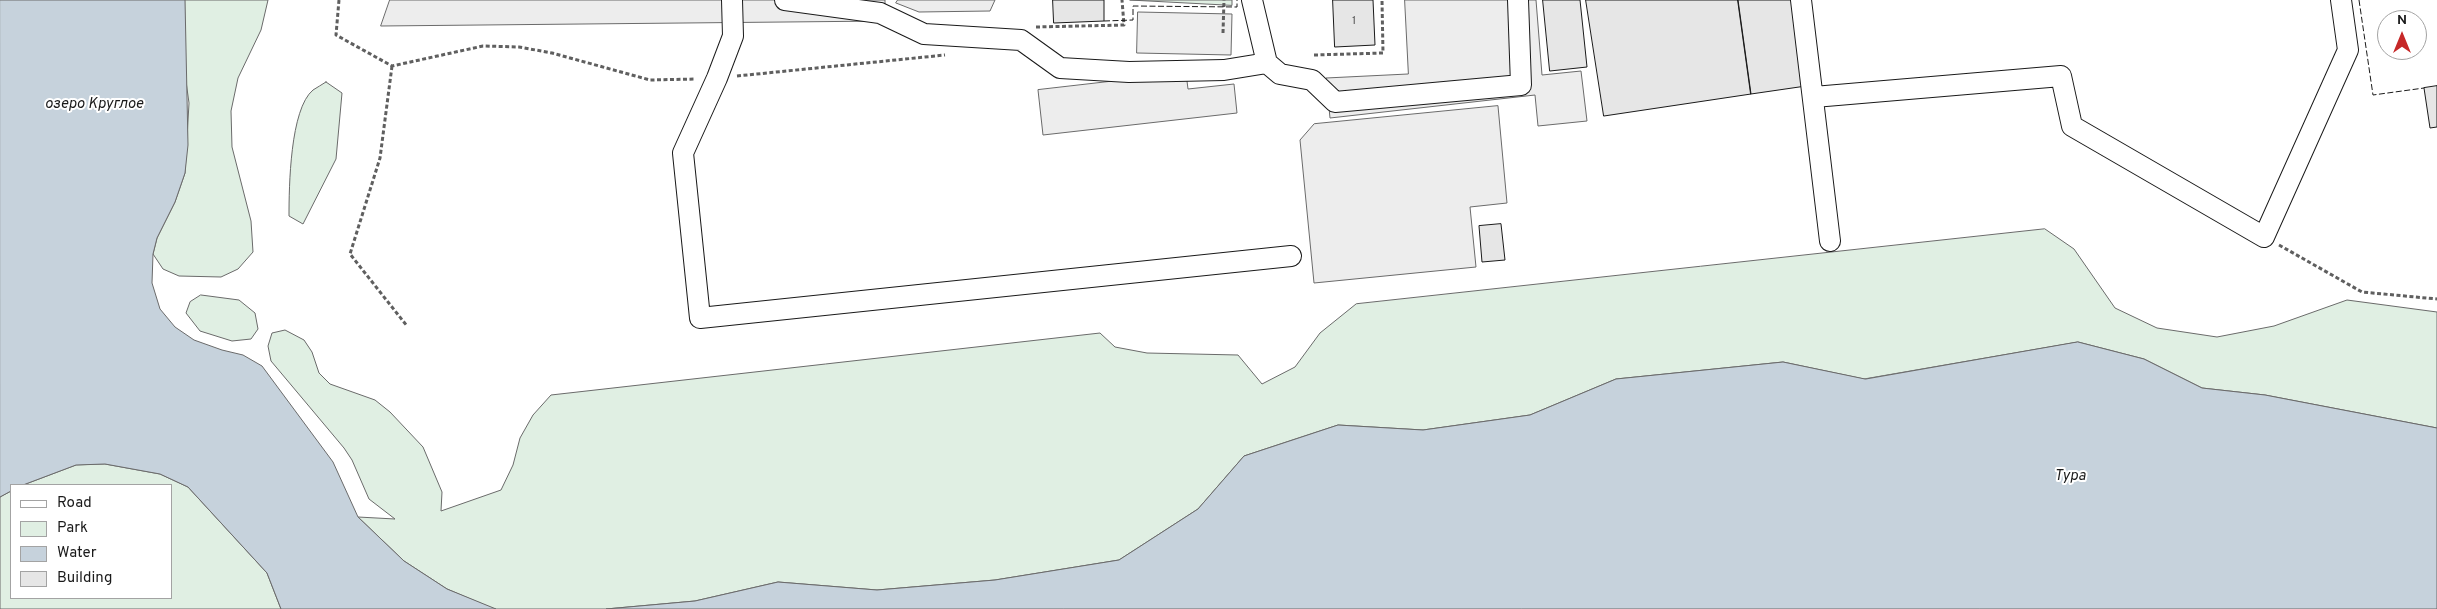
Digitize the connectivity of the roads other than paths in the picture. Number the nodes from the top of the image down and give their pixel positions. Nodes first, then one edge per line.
1 (732, 0) edge
2 (785, 0) edge
3 (1252, 0) edge
4 (1518, 0) edge
5 (1801, 0) edge
6 (2341, 0) edge
7 (1267, 63) junction
8 (1814, 97) junction
9 (1830, 241) dead end
10 (1291, 256) dead end

1 - 10 street
2 - 7 street
3 - 7 street
4 - 7 street
5 - 8 street
6 - 8 street
8 - 9 street

